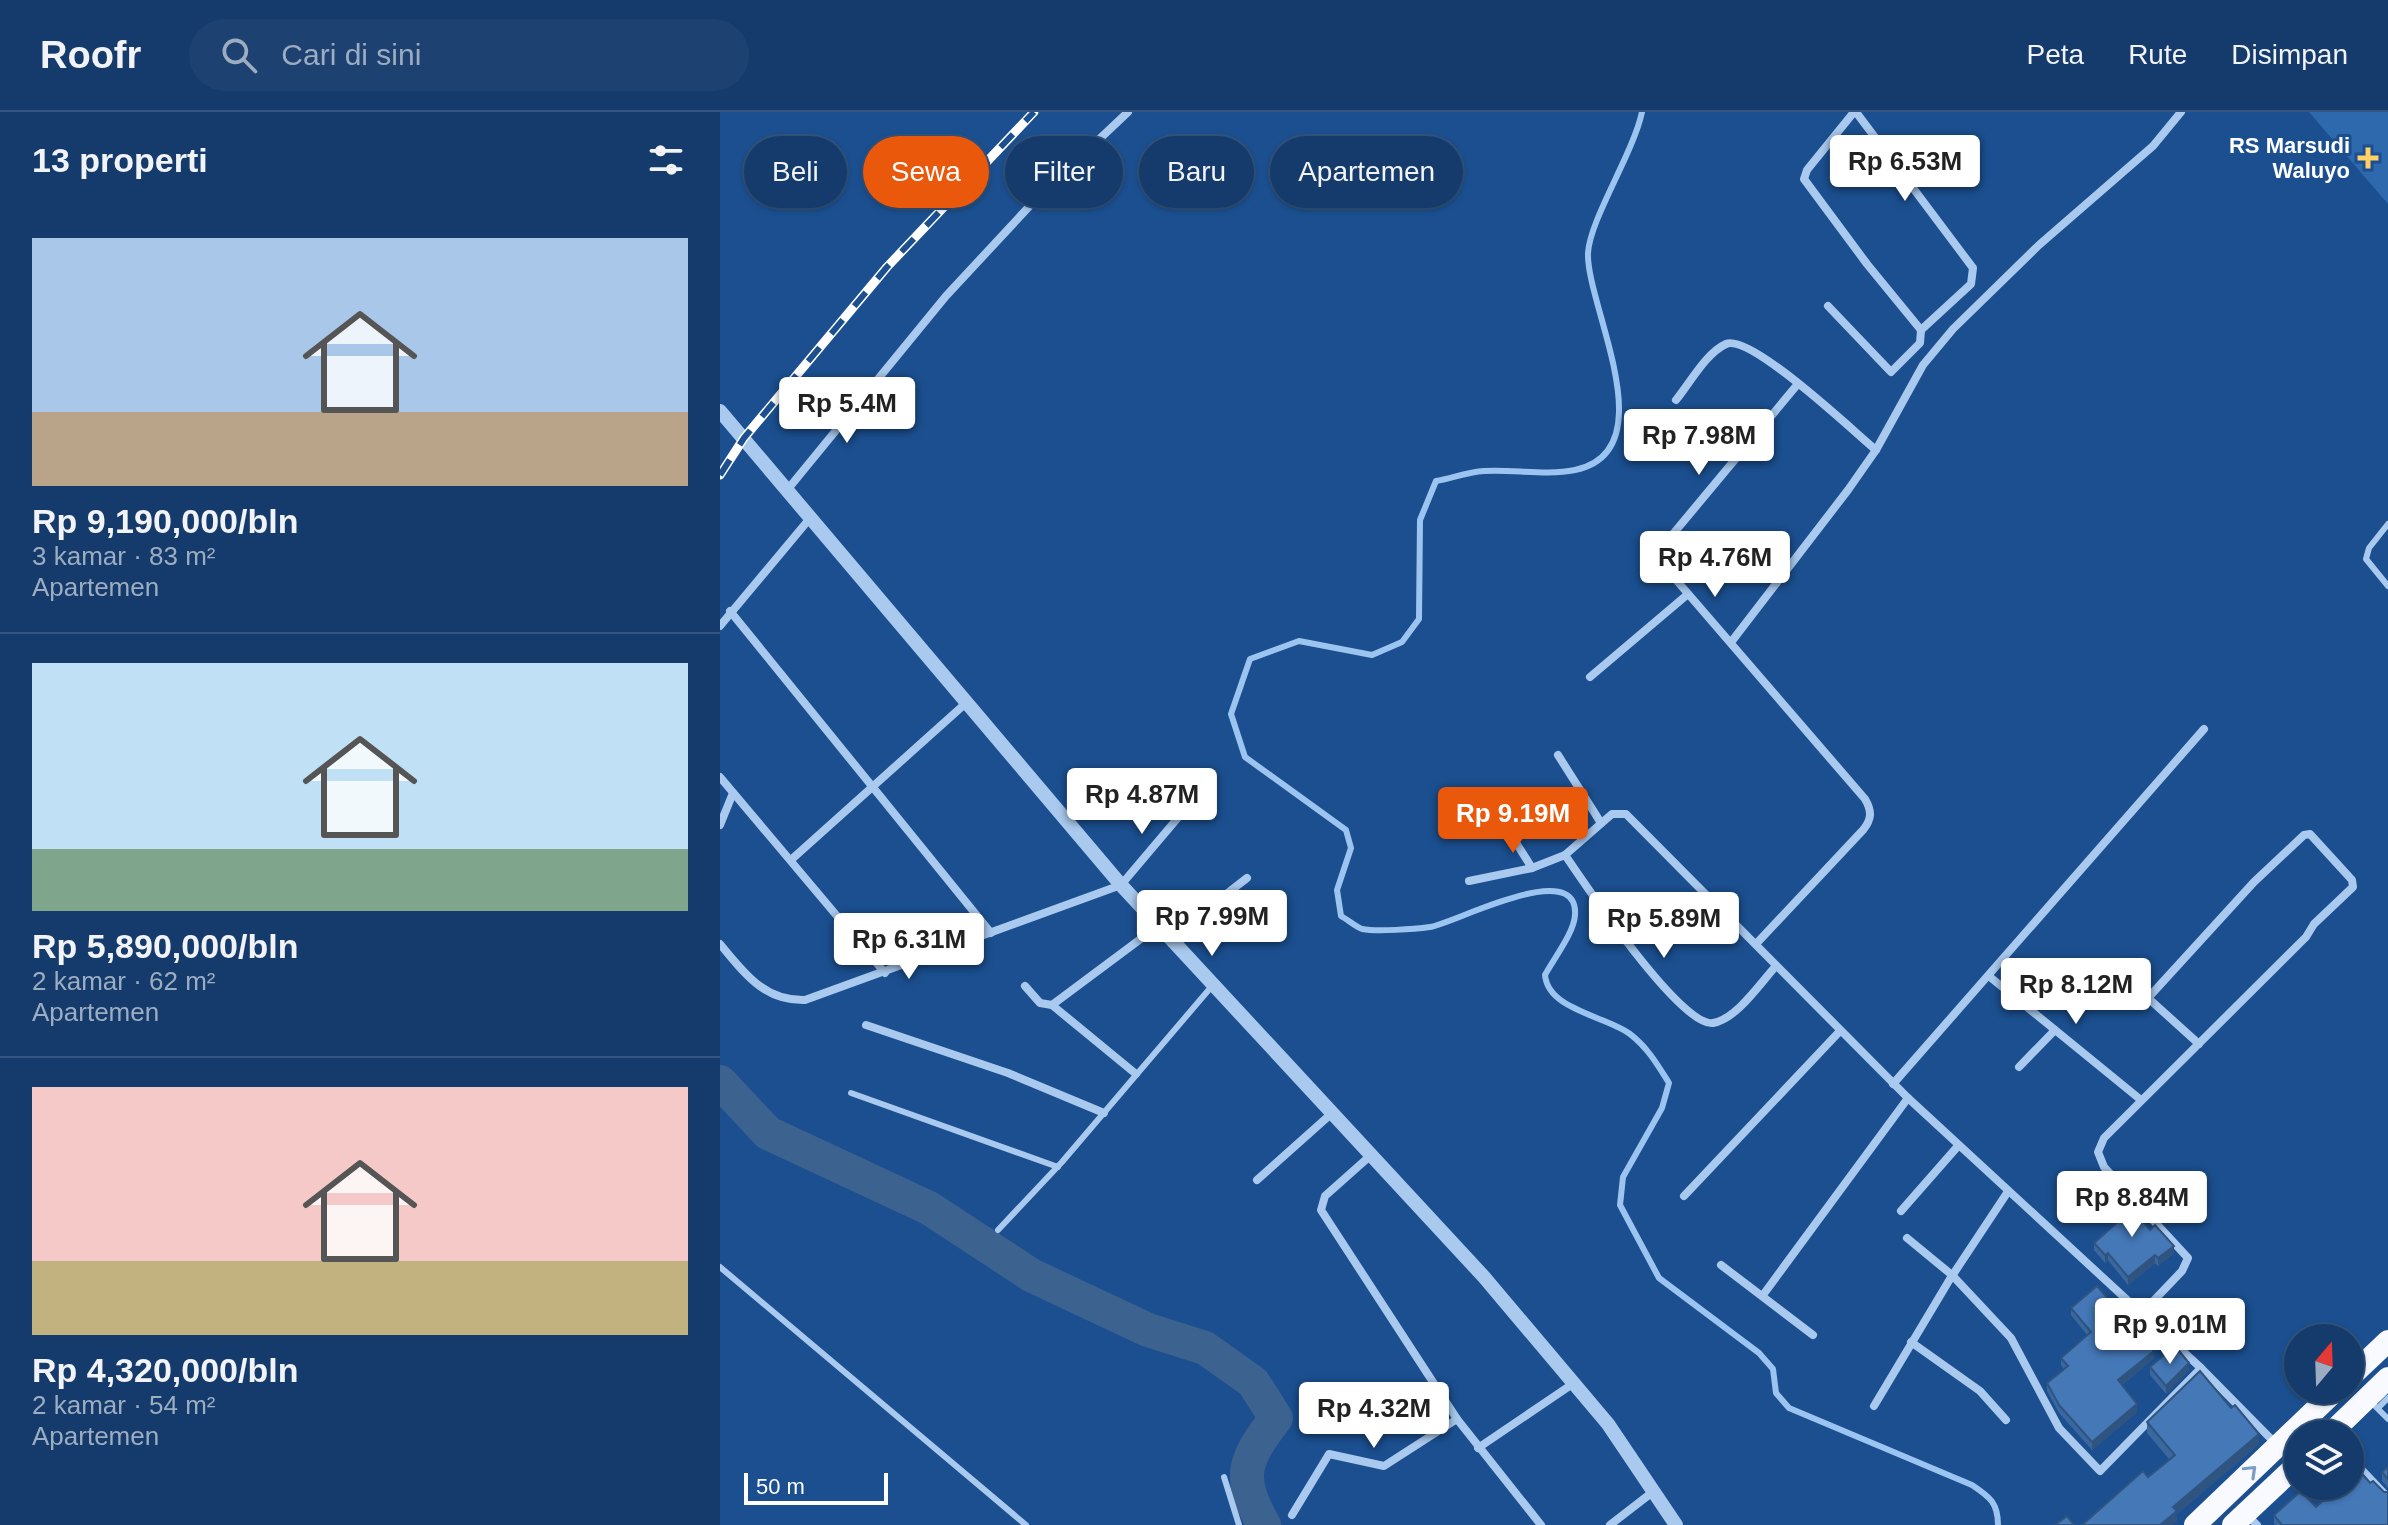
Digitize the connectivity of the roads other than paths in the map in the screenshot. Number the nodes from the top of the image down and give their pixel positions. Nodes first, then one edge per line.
1 (1128, 112) edge
2 (1855, 112) edge
3 (2181, 112) edge
4 (1959, 295) junction
5 (1828, 306) dead end
6 (1972, 310) junction
7 (1940, 314) junction
8 (1953, 329) junction
9 (1921, 330) junction
10 (1797, 385) junction
11 (1676, 400) dead end
12 (720, 411) edge
13 (1876, 450) junction
14 (788, 489) junction
15 (811, 517) junction
16 (2388, 524) edge
17 (2388, 586) edge
18 (1688, 594) junction
19 (730, 611) junction
20 (720, 626) edge
21 (1732, 641) junction
22 (1590, 677) dead end
23 (966, 703) junction
24 (2204, 729) dead end
25 (1558, 755) dead end
26 (720, 777) edge
27 (873, 788) junction
28 (1484, 792) dead end
29 (733, 793) junction
30 (1187, 807) dead end
31 (1601, 823) junction
32 (720, 825) edge
33 (1565, 855) junction
34 (792, 859) junction
35 (1532, 868) junction
36 (1247, 878) dead end
37 (1469, 881) dead end
38 (1121, 885) junction
39 (1158, 926) junction
40 (991, 933) junction
41 (1169, 938) junction
42 (720, 944) edge
43 (1756, 944) junction
44 (1776, 966) junction
45 (885, 973) junction
46 (1990, 977) junction
47 (1025, 986) dead end
48 (1212, 986) junction
49 (1052, 1005) junction
50 (866, 1025) dead end
51 (2055, 1030) junction
52 (1840, 1031) junction
53 (2199, 1044) junction
54 (2019, 1067) dead end
55 (1136, 1074) junction
56 (1893, 1084) junction
57 (851, 1093) dead end
58 (1908, 1098) junction
59 (2141, 1100) junction
60 (1104, 1113) junction
61 (1331, 1114) junction
62 (1958, 1146) junction
63 (1370, 1156) junction
64 (1058, 1167) junction
65 (1257, 1180) dead end
66 (2007, 1193) junction
67 (1684, 1196) dead end
68 (1901, 1211) dead end
69 (998, 1230) dead end
70 (1907, 1238) dead end
71 (1721, 1265) dead end
72 (720, 1267) edge
73 (1952, 1275) junction
74 (1763, 1295) junction
75 (2140, 1315) junction
76 (1813, 1335) dead end
77 (2388, 1341) edge
78 (1911, 1342) junction
79 (2364, 1364) edge
80 (2201, 1368) junction
81 (2388, 1378) edge
82 (1574, 1383) junction
83 (2378, 1401) edge
84 (2322, 1404) edge
85 (1874, 1406) dead end
86 (1457, 1419) junction
87 (2388, 1419) edge
88 (2006, 1420) dead end
89 (2349, 1420) edge
90 (2278, 1446) junction
91 (1478, 1448) junction
92 (2364, 1473) edge
93 (1224, 1477) dead end
94 (2284, 1479) edge
95 (1654, 1490) junction
96 (2388, 1496) edge
97 (1292, 1515) dead end
98 (2245, 1521) edge
99 (1026, 1525) edge
100 (1239, 1525) edge
101 (1541, 1525) edge
102 (1610, 1525) edge
103 (1676, 1525) edge
104 (2195, 1525) edge

1 - 14 street
2 - 4 street
2 - 9 street
3 - 6 street
4 - 6 street
4 - 7 street
5 - 9 street
6 - 8 street
7 - 8 street
7 - 9 street
8 - 13 street
10 - 11 street
10 - 13 street
10 - 18 street
12 - 14 street
13 - 21 street
14 - 15 street
15 - 19 street
15 - 23 street
16 - 17 lane
18 - 21 street
18 - 22 street
19 - 20 street
19 - 27 street
21 - 43 street
23 - 27 street
23 - 38 street
24 - 46 street
25 - 31 street
26 - 29 street
27 - 34 street
27 - 40 street
28 - 35 street
29 - 32 street
29 - 34 street
30 - 38 street
31 - 33 street
31 - 43 street
33 - 35 street
33 - 44 street
34 - 45 street
35 - 37 street
36 - 41 street
38 - 39 street
38 - 40 street
39 - 41 street
39 - 49 street
40 - 45 street
41 - 48 street
42 - 45 street
43 - 44 street
44 - 52 street
46 - 51 street
46 - 56 street
47 - 49 street
48 - 55 lane
48 - 61 street
49 - 55 street
50 - 60 street
51 - 54 street
51 - 59 street
52 - 56 street
52 - 67 street
53 - 53 street
53 - 59 street
55 - 60 lane
56 - 58 street
57 - 64 lane
58 - 62 street
58 - 74 street
59 - 75 street
60 - 64 lane
61 - 63 street
61 - 65 street
62 - 66 street
62 - 68 street
63 - 82 street
63 - 86 street
64 - 69 lane
66 - 73 street
66 - 75 street
70 - 73 street
71 - 74 street
72 - 99 lane
73 - 78 street
73 - 80 street
74 - 76 street
75 - 80 street
77 - 79 highway
78 - 85 street
78 - 88 street
80 - 90 street
81 - 83 highway
82 - 91 street
82 - 95 street
83 - 87 lane
83 - 89 highway
84 - 90 highway
86 - 91 street
86 - 97 street
104 -> 90 highway
91 - 101 street
92 - 96 lane
93 - 100 lane
94 - 98 highway
95 - 102 street
95 - 103 street

